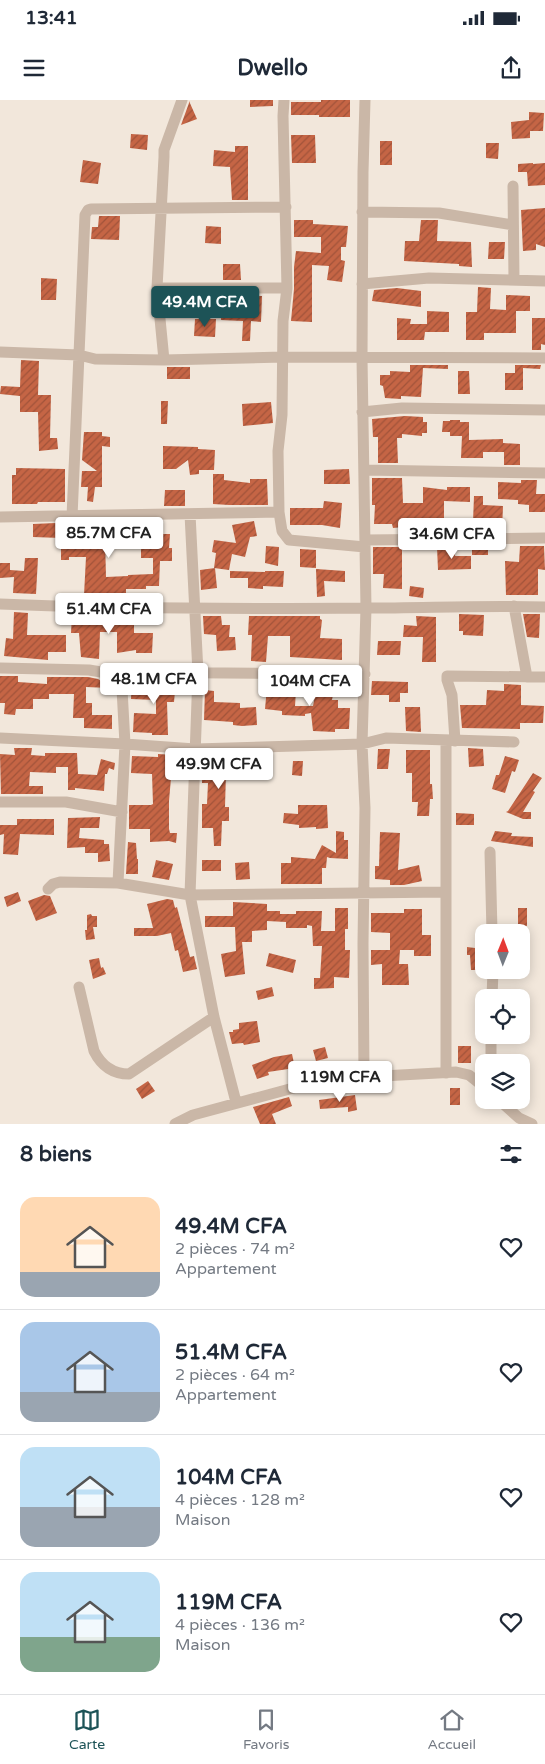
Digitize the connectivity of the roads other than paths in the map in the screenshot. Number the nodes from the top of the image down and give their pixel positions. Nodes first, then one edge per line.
1 (182, 100) edge
2 (284, 100) edge
3 (366, 100) edge
4 (513, 186) dead end
5 (286, 207) junction
6 (162, 209) junction
7 (362, 212) junction
8 (513, 224) junction
9 (514, 280) junction
10 (545, 281) edge
11 (362, 284) junction
12 (157, 288) junction
13 (287, 288) junction
14 (0, 352) edge
15 (79, 355) junction
16 (283, 357) junction
17 (362, 358) junction
18 (545, 358) edge
19 (164, 360) junction
20 (545, 410) edge
21 (362, 412) junction
22 (364, 470) junction
23 (545, 474) edge
24 (279, 512) junction
25 (190, 514) junction
26 (72, 517) junction
27 (0, 518) edge
28 (545, 538) edge
29 (365, 543) junction
30 (0, 604) edge
31 (514, 606) junction
32 (195, 607) junction
33 (545, 607) edge
34 (366, 608) junction
35 (0, 668) edge
36 (101, 672) junction
37 (198, 673) junction
38 (365, 674) junction
39 (527, 677) junction
40 (545, 677) edge
41 (0, 738) edge
42 (451, 741) junction
43 (514, 742) dead end
44 (125, 744) junction
45 (362, 744) junction
46 (194, 749) junction
47 (0, 802) edge
48 (122, 812) junction
49 (490, 852) dead end
50 (118, 883) junction
51 (48, 889) dead end
52 (364, 892) junction
53 (445, 892) junction
54 (190, 895) junction
55 (492, 924) edge
56 (79, 987) dead end
57 (214, 1017) junction
58 (446, 1073) junction
59 (364, 1077) junction
60 (475, 1080) edge
61 (236, 1102) junction
62 (509, 1109) edge
63 (176, 1124) edge
64 (532, 1124) edge

1 - 6 street
2 - 5 street
3 - 7 street
4 - 8 street
5 - 6 street
5 - 13 street
6 - 12 street
6 - 15 street
7 - 8 street
7 - 11 street
8 - 9 street
9 - 10 street
9 - 11 street
11 - 17 street
12 - 13 street
12 - 19 street
13 - 16 street
14 - 15 street
15 - 19 street
15 - 26 street
16 - 17 street
16 - 19 street
16 - 24 street
17 - 18 street
17 - 21 street
20 - 21 street
21 - 22 street
22 - 23 street
22 - 29 street
24 - 25 street
24 - 29 street
25 - 26 street
25 - 32 street
26 - 27 street
28 - 29 street
29 - 34 street
30 - 32 street
31 - 33 street
31 - 34 street
31 - 39 street
32 - 34 street
32 - 37 street
34 - 38 street
35 - 36 street
36 - 37 street
36 - 44 street
37 - 38 street
37 - 46 street
38 - 45 street
39 - 40 street
39 - 42 street
41 - 44 street
42 - 43 street
42 - 45 street
42 - 53 street
44 - 46 street
44 - 48 street
45 - 46 street
45 - 52 street
46 - 54 street
47 - 48 street
48 - 50 street
49 - 55 street
50 - 51 street
50 - 54 street
52 - 53 street
52 - 54 street
52 - 59 street
53 - 58 street
54 - 57 street
56 - 57 street
57 - 61 street
58 - 59 street
58 - 60 street
59 - 61 street
61 - 63 street
62 - 64 street

